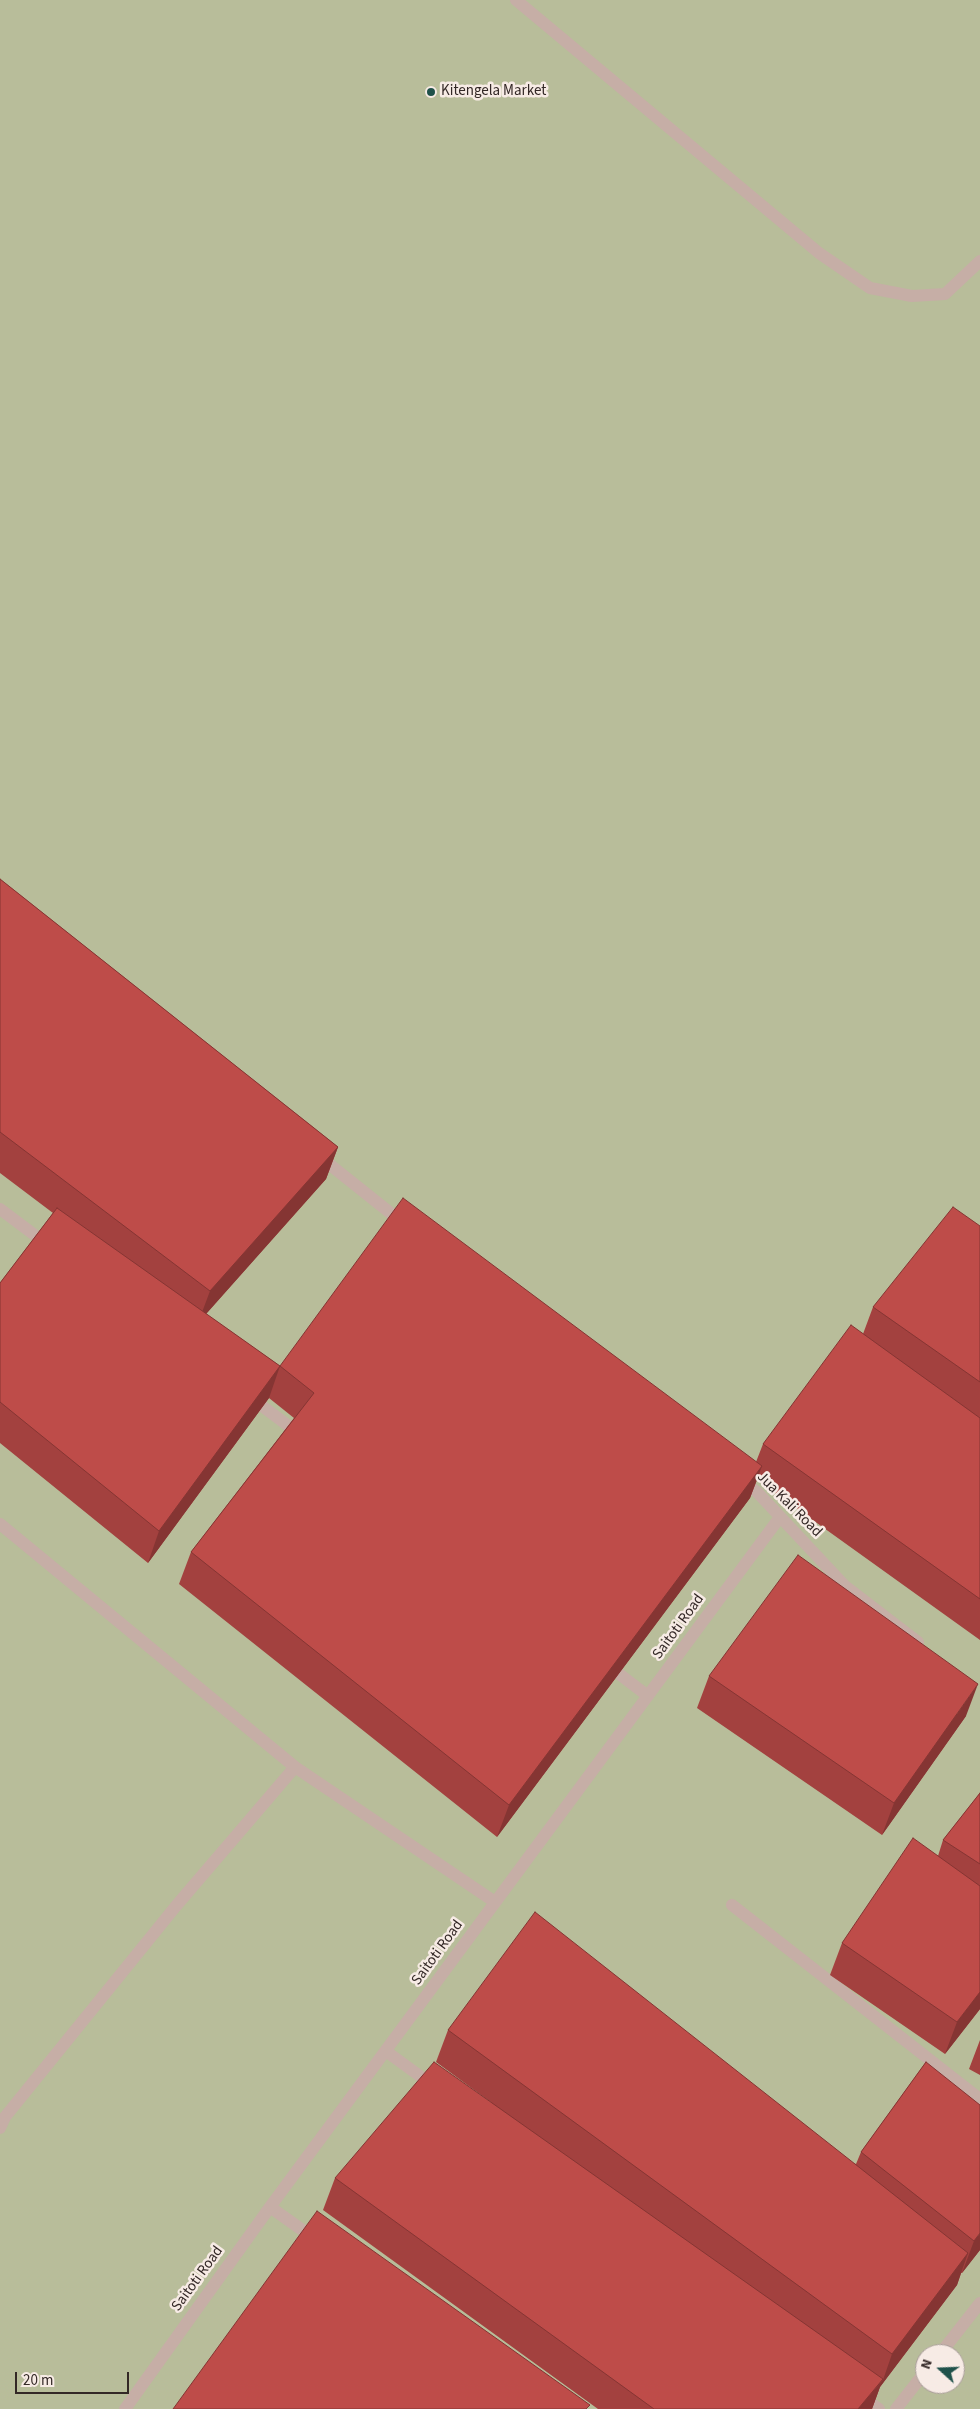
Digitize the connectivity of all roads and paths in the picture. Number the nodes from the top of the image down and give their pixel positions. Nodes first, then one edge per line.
1 (516, 0) edge
2 (980, 262) edge
3 (309, 1148) edge
4 (0, 1209) edge
5 (410, 1228) edge
6 (55, 1250) edge
7 (237, 1387) edge
8 (316, 1446) edge
9 (735, 1476) edge
10 (780, 1517) junction
11 (0, 1524) edge
12 (932, 1652) edge
13 (593, 1654) edge
14 (648, 1696) junction
15 (295, 1767) junction
16 (495, 1902) junction
17 (732, 1906) dead end
18 (386, 2052) junction
19 (443, 2093) edge
20 (980, 2099) edge
21 (2, 2119) edge
22 (270, 2207) junction
23 (327, 2247) edge
24 (980, 2303) edge
25 (948, 2344) edge
26 (915, 2385) edge
27 (847, 2386) edge
28 (125, 2409) edge
29 (879, 2409) edge
30 (896, 2409) edge

1 - 2 street
3 - 5 street
4 - 6 street
7 - 8 street
9 - 10 street, Jua Kali Road
10 - 12 street, Jua Kali Road
10 - 14 street, Saitoti Road
11 - 15 street
13 - 14 street
14 - 16 street, Saitoti Road
15 - 16 street
15 - 21 street
16 - 18 street, Saitoti Road
17 - 20 street
18 - 19 street
18 - 22 street, Saitoti Road
22 - 23 street
22 - 28 street, Saitoti Road
24 - 25 street
26 - 30 street
27 - 29 street

